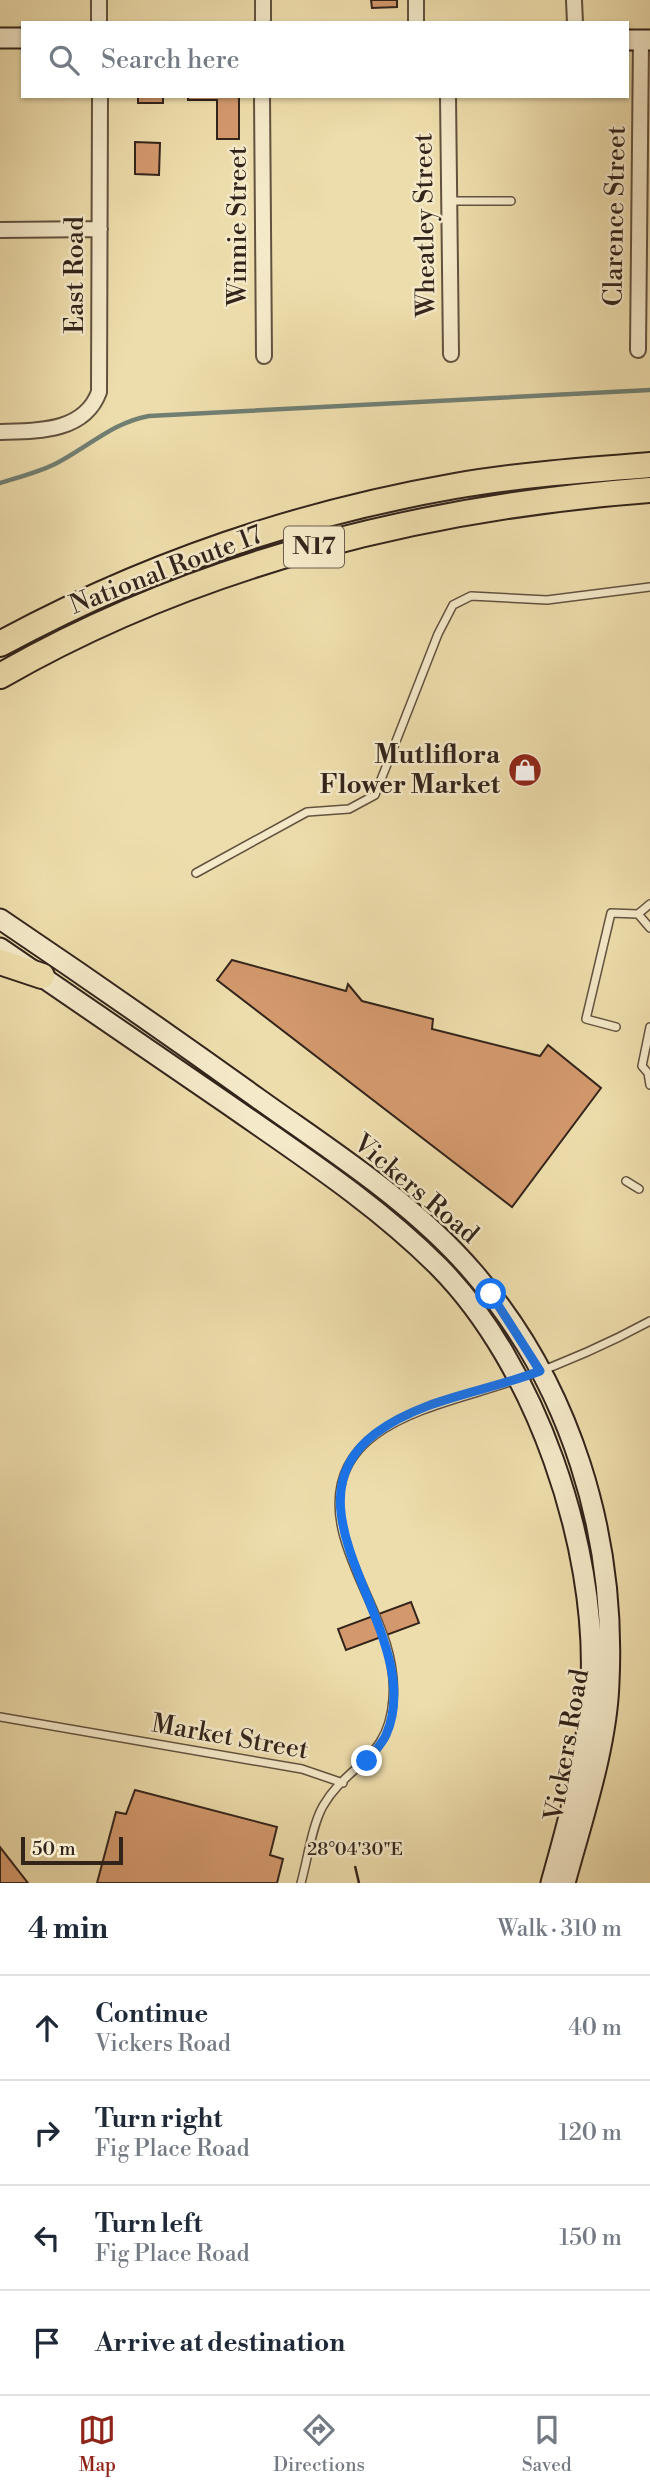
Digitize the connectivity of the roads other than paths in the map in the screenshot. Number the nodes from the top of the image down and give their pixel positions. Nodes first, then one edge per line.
1 (99, 0) edge
2 (262, 0) edge
3 (416, 0) edge
4 (574, 0) edge
5 (99, 21) edge
6 (263, 21) edge
7 (416, 21) edge
8 (575, 21) edge
9 (0, 38) edge
10 (21, 38) edge
11 (639, 40) edge
12 (100, 98) edge
13 (262, 98) edge
14 (448, 98) edge
15 (449, 201) junction
16 (510, 201) dead end
17 (100, 229) junction
18 (0, 230) edge
19 (638, 350) dead end
20 (451, 354) dead end
21 (264, 356) dead end
22 (0, 432) edge
23 (650, 465) edge
24 (650, 490) edge
25 (650, 587) edge
26 (0, 644) edge
27 (0, 677) edge
28 (196, 873) dead end
29 (650, 904) edge
30 (638, 914) junction
31 (0, 919) edge
32 (650, 928) edge
33 (0, 948) edge
34 (0, 962) edge
35 (42, 976) junction
36 (616, 1027) dead end
37 (650, 1027) edge
38 (650, 1085) edge
39 (626, 1181) dead end
40 (639, 1189) dead end
41 (650, 1321) edge
42 (540, 1371) junction
43 (517, 1380) junction
44 (0, 1717) edge
45 (343, 1783) junction
46 (301, 1883) edge
47 (551, 1883) edge
48 (565, 1883) edge

1 - 5 street
2 - 6 street
3 - 7 street
4 - 8 street
9 - 10 main road
11 - 19 street, Clarence Street
12 - 17 street, East Road
13 - 21 street, Winnie Street
14 - 15 street, Wheatley Street
15 - 16 lane
15 - 20 street, Wheatley Street
17 - 18 street
17 - 22 street, East Road
23 - 26 highway, N17
24 - 27 highway, National Route 17 / N17
25 - 28 lane
29 - 30 lane
30 - 32 lane
30 - 36 lane
31 - 42 main road, Vickers Road
33 - 35 main road, Vickers Road
34 - 35 highway
35 - 43 main road, Vickers Road
37 - 38 lane
39 - 40 lane
41 - 42 lane
42 - 43 lane
42 - 48 main road, Vickers Road
43 - 45 lane
43 - 47 main road, Vickers Road
44 - 45 lane, Market Street
45 - 46 lane

